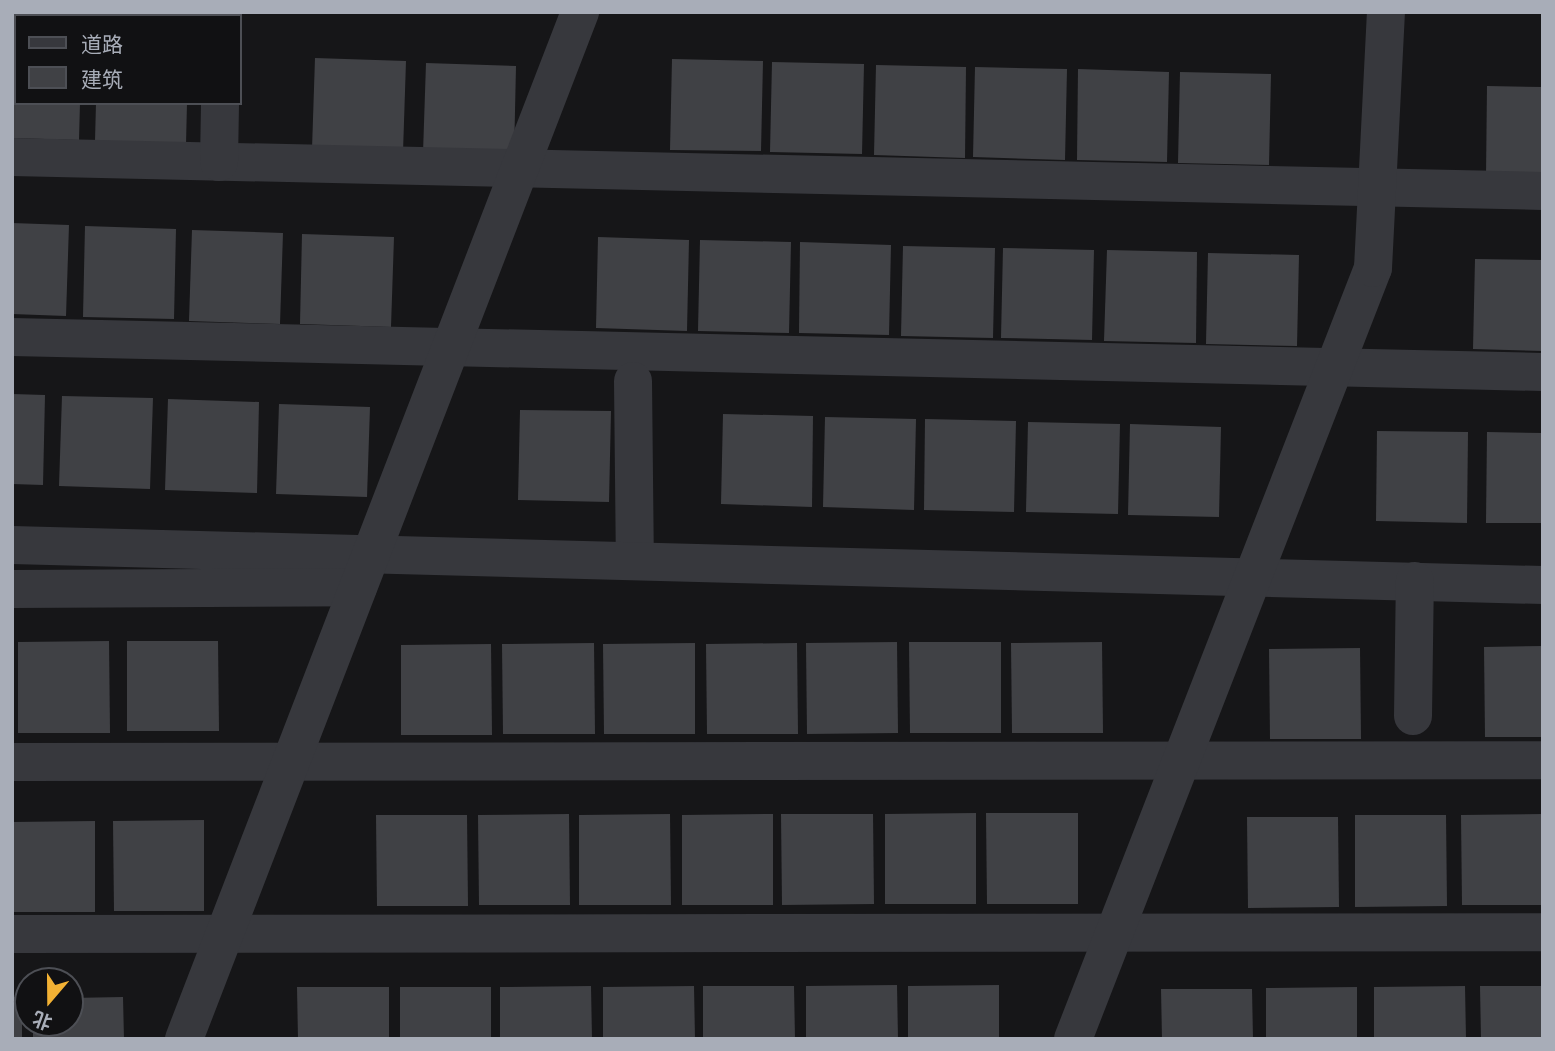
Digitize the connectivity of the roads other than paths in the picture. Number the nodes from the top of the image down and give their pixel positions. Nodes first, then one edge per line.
1 (580, 12) edge
2 (1386, 12) edge
3 (220, 105) edge
4 (12, 158) edge
5 (219, 162) junction
6 (520, 169) junction
7 (1377, 188) junction
8 (1543, 191) edge
9 (12, 337) edge
10 (451, 347) junction
11 (1334, 367) junction
12 (1543, 373) edge
13 (633, 381) dead end
14 (12, 545) edge
15 (635, 561) junction
16 (365, 570) junction
17 (1252, 577) junction
18 (1415, 581) junction
19 (1543, 585) edge
20 (12, 589) edge
21 (1413, 716) dead end
22 (1543, 760) edge
23 (1181, 761) junction
24 (12, 762) edge
25 (291, 762) junction
26 (1543, 932) edge
27 (1114, 933) junction
28 (12, 934) edge
29 (224, 934) junction
30 (184, 1039) edge
31 (1073, 1039) edge

1 - 6 lane
2 - 7 lane
3 - 5 lane
4 - 5 lane
5 - 6 lane
6 - 7 lane
6 - 10 lane
7 - 8 lane
7 - 11 lane
9 - 10 lane
10 - 11 lane
10 - 16 lane
11 - 12 lane
11 - 17 lane
13 - 15 lane
14 - 16 lane
15 - 16 lane
15 - 17 lane
16 - 20 lane
16 - 25 lane
17 - 18 lane
17 - 23 lane
18 - 19 lane
18 - 21 lane
22 - 23 lane
23 - 25 lane
23 - 27 lane
24 - 25 lane
25 - 29 lane
26 - 27 lane
27 - 29 lane
27 - 31 lane
28 - 29 lane
29 - 30 lane

